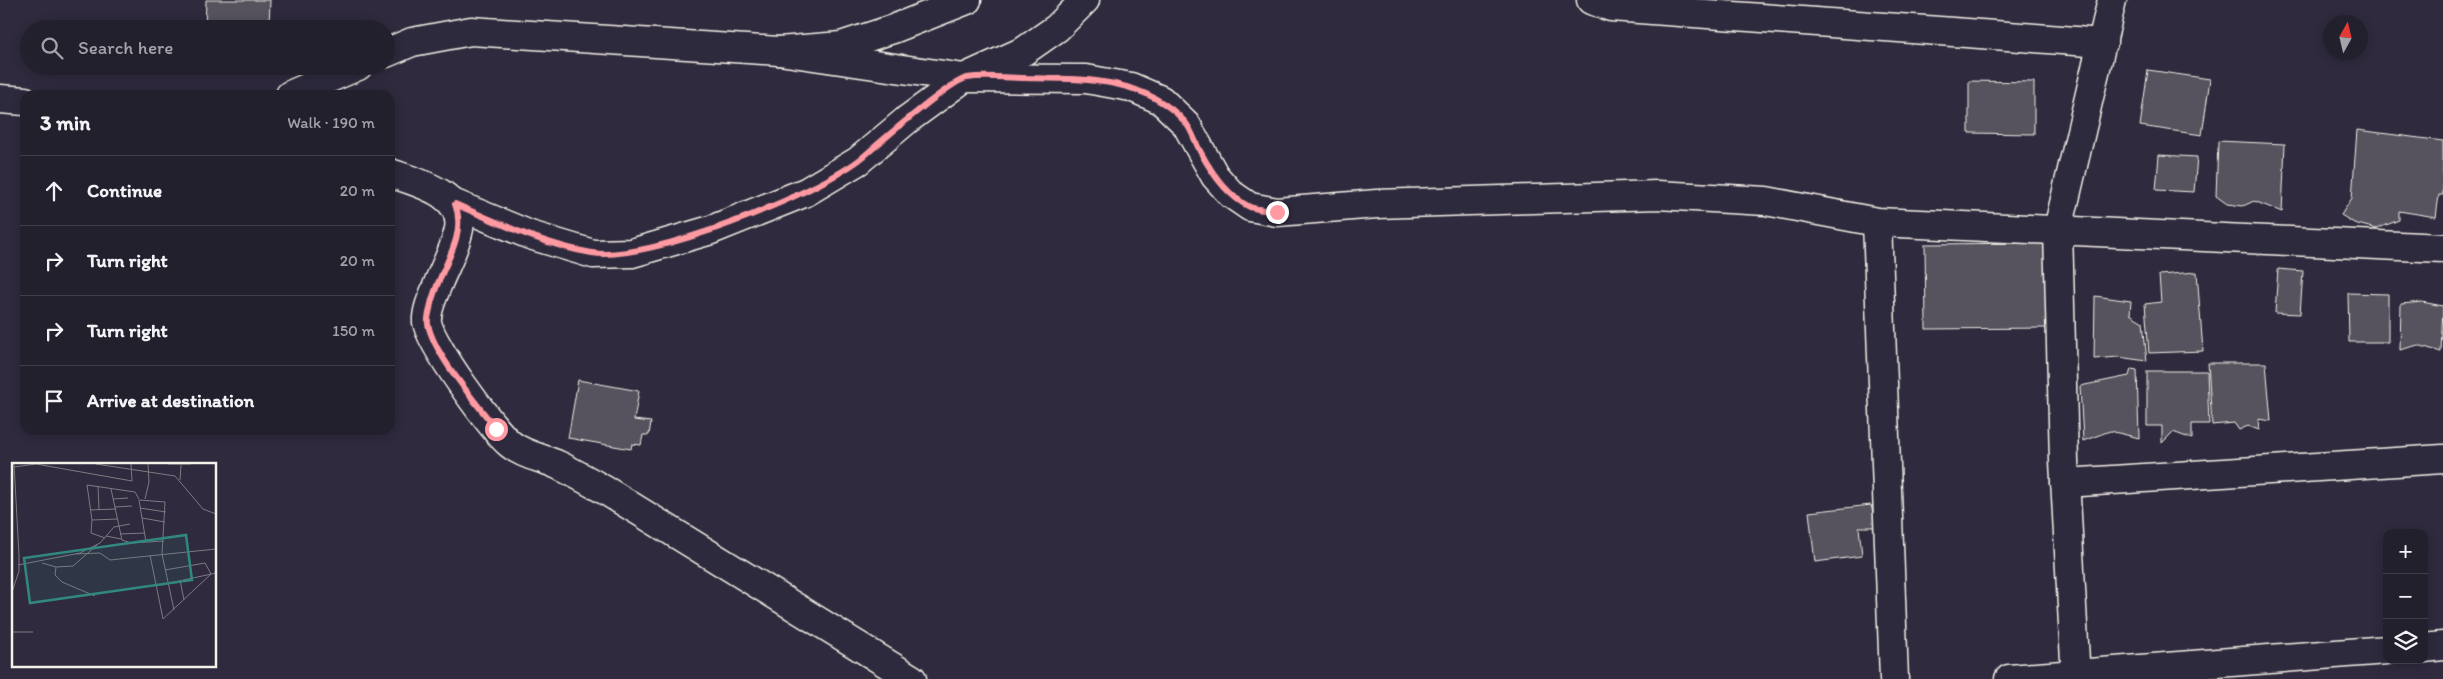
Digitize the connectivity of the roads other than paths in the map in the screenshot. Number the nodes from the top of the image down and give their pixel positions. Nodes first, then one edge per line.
1 (967, 0) edge
2 (1085, 0) edge
3 (1591, 0) edge
4 (2112, 0) edge
5 (1840, 11) edge
6 (2103, 44) junction
7 (395, 49) edge
8 (779, 51) junction
9 (337, 75) edge
10 (964, 78) junction
11 (302, 90) edge
12 (0, 100) edge
13 (20, 101) edge
14 (395, 175) edge
15 (455, 204) junction
16 (1877, 222) junction
17 (2058, 230) junction
18 (2443, 248) edge
19 (2443, 459) edge
20 (2065, 483) junction
21 (2443, 646) edge
22 (2428, 648) edge
23 (2383, 651) edge
24 (2260, 669) edge
25 (2076, 676) edge
26 (912, 679) edge
27 (1894, 679) edge
28 (2009, 679) edge

1 - 8 street
2 - 10 street
3 - 5 street
4 - 6 street
5 - 6 street
6 - 17 street
7 - 8 street
8 - 10 street
9 - 11 street
10 - 15 street
10 - 16 street
12 - 13 street
14 - 15 street
15 - 26 street
16 - 17 street
16 - 27 street
17 - 18 street
17 - 20 street
19 - 20 street
20 - 25 street
21 - 22 street
23 - 24 street
24 - 25 street
25 - 28 street

